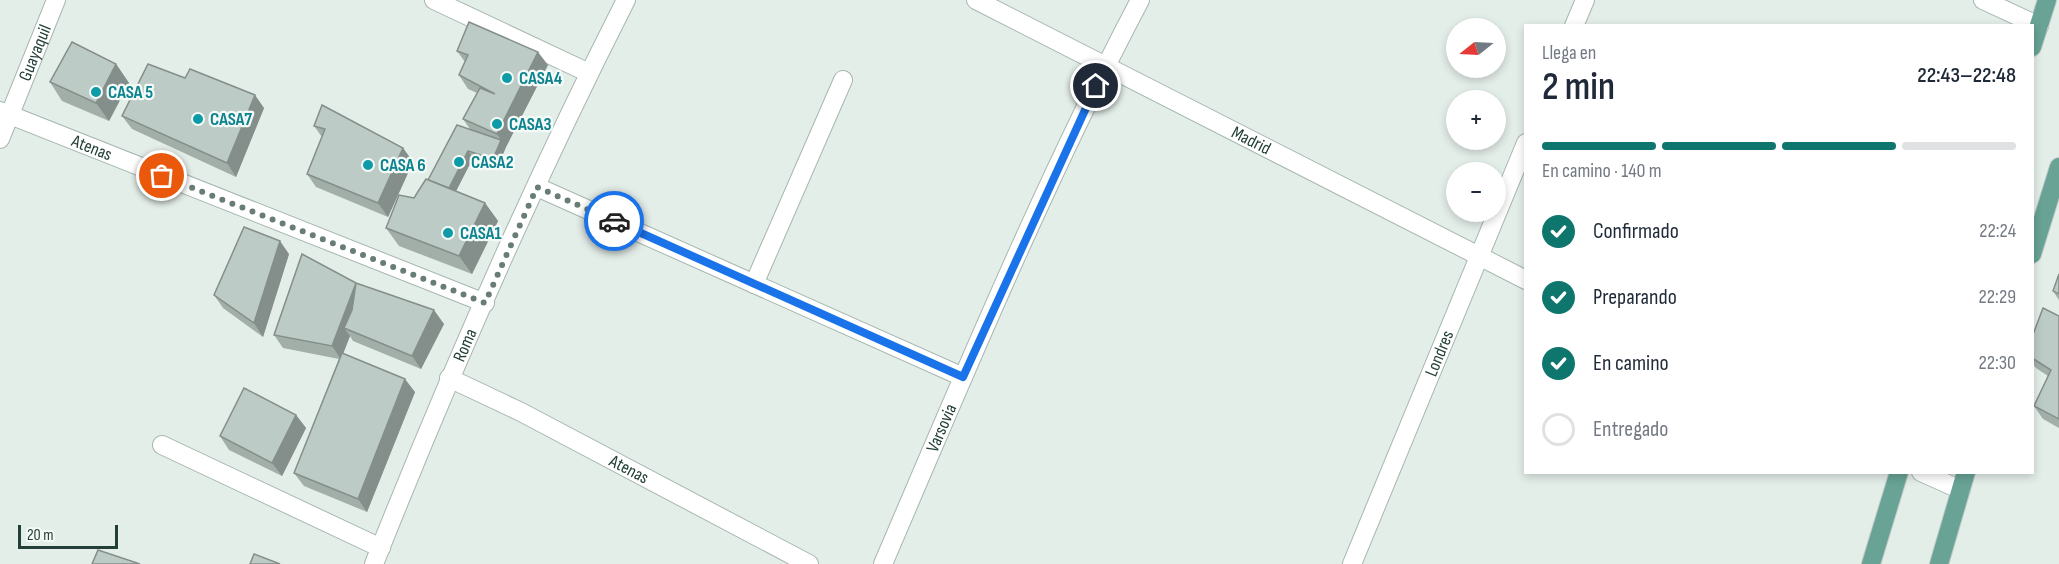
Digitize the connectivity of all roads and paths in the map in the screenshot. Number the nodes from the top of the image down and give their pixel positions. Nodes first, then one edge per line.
1 (56, 0) edge
2 (434, 0) edge
3 (626, 0) edge
4 (976, 0) edge
5 (1140, 0) edge
6 (1585, 0) edge
7 (1983, 0) edge
8 (2047, 0) edge
9 (1575, 24) edge
10 (2039, 26) junction
11 (2034, 41) edge
12 (1105, 65) junction
13 (589, 73) junction
14 (843, 80) dead end
15 (5, 113) edge
16 (0, 139) edge
17 (1524, 148) edge
18 (2059, 167) edge
19 (537, 187) junction
20 (2034, 248) edge
21 (1478, 257) junction
22 (1524, 279) edge
23 (754, 284) junction
24 (485, 303) junction
25 (963, 377) junction
26 (449, 378) junction
27 (162, 445) dead end
28 (1898, 474) edge
29 (1926, 474) edge
30 (1965, 474) edge
31 (1961, 490) junction
32 (377, 556) edge
33 (809, 564) edge
34 (883, 564) edge
35 (1352, 564) edge
36 (1871, 564) edge
37 (1939, 564) edge

1 - 15 street, Guayaquil
2 - 13 street
3 - 13 street, Roma
4 - 12 street, Madrid
5 - 12 street, Varsovia
6 - 9 street
7 - 10 street
8 - 10 main road
10 - 11 main road
12 - 21 street, Madrid
12 - 25 street, Varsovia
13 - 19 street, Roma
14 - 23 street
15 - 16 street, Guayaquil
15 - 24 street, Atenas
17 - 21 street, Londres
18 - 20 main road
19 - 23 street
19 - 24 street, Roma
21 - 22 street, Madrid
21 - 35 street, Londres
23 - 25 street
24 - 26 street, Roma
25 - 34 street, Varsovia
26 - 32 street, Roma
26 - 33 street, Atenas
27 - 32 street
28 - 36 main road
29 - 31 street
30 - 31 main road
31 - 37 main road

